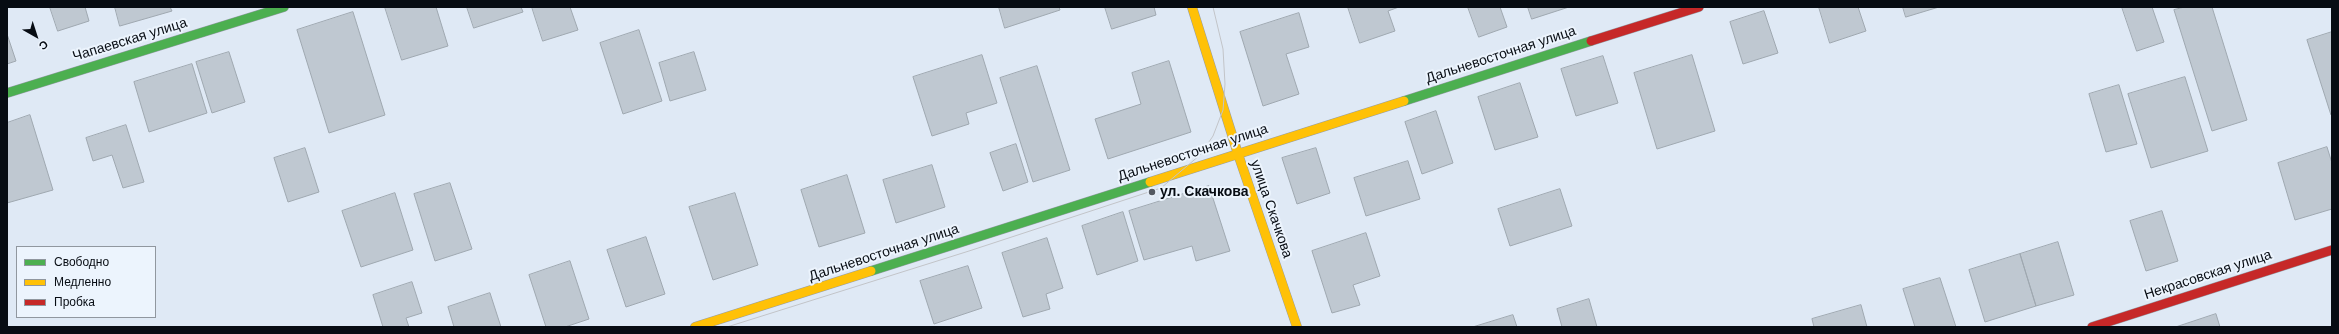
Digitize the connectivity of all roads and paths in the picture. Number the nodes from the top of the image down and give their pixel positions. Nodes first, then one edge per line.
1 (284, 7) edge
2 (1192, 7) edge
3 (1698, 7) edge
4 (7, 93) edge
5 (1238, 154) junction
6 (2332, 250) edge
7 (695, 327) edge
8 (1297, 327) edge
9 (2092, 327) edge

1 - 4 street, Чапаевская улица
2 - 5 street, улица Скачкова
3 - 5 street, Дальневосточная улица
5 - 7 street, Дальневосточная улица
5 - 8 street, улица Скачкова
6 - 9 street, Некрасовская улица

